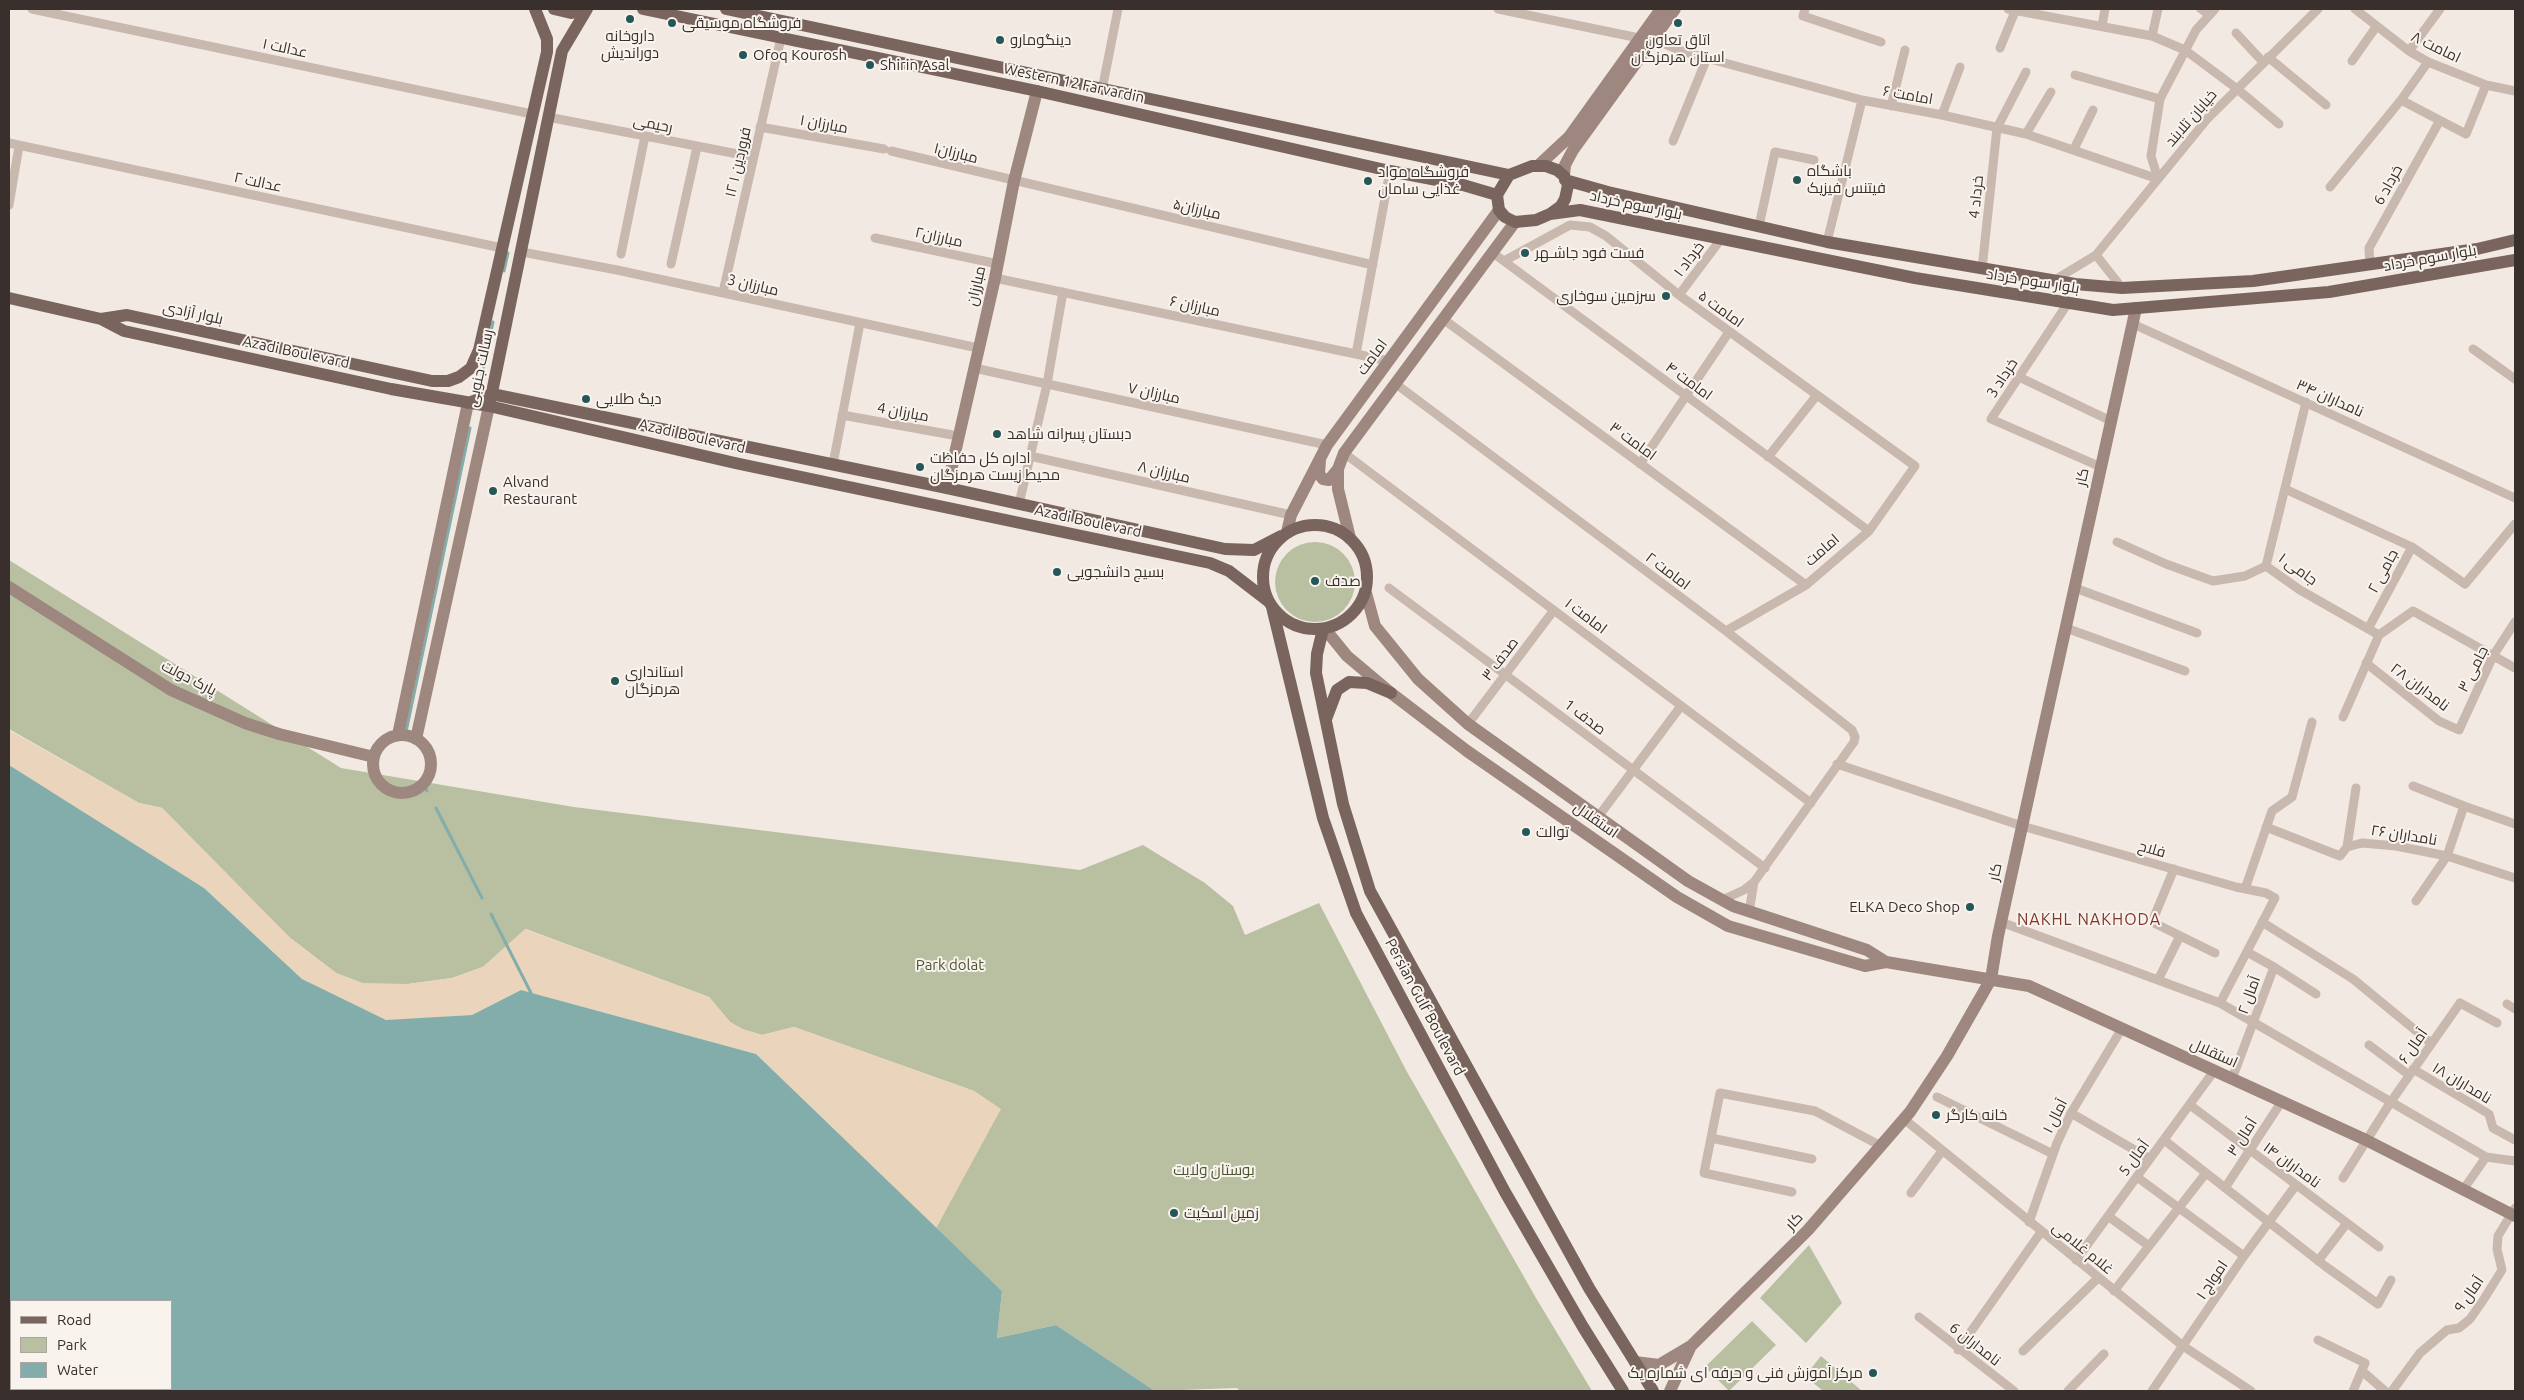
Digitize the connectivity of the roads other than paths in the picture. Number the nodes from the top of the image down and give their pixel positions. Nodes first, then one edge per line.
1 (32, 9) edge
2 (535, 9) edge
3 (554, 9) edge
4 (584, 9) edge
5 (587, 9) edge
6 (643, 9) edge
7 (726, 9) edge
8 (1118, 9) edge
9 (1498, 9) edge
10 (1661, 9) edge
11 (1675, 9) edge
12 (2105, 9) edge
13 (2158, 9) edge
14 (2201, 9) edge
15 (2318, 9) edge
16 (2355, 9) edge
17 (2440, 9) edge
18 (2013, 10) edge
19 (1804, 12) edge
20 (2212, 12) edge
21 (2102, 26) junction
22 (2376, 27) junction
23 (2236, 33) dead end
24 (2152, 36) junction
25 (780, 38) junction
26 (1640, 38) junction
27 (1653, 39) junction
28 (1881, 42) dead end
29 (2000, 48) dead end
30 (1905, 50) dead end
31 (2185, 50) junction
32 (2409, 51) junction
33 (1707, 58) junction
34 (2266, 60) junction
35 (2352, 61) dead end
36 (2428, 62) junction
37 (1960, 67) dead end
38 (543, 69) junction
39 (2026, 72) dead end
40 (557, 73) junction
41 (2074, 75) dead end
42 (2486, 85) junction
43 (2236, 88) junction
44 (1037, 90) junction
45 (1102, 90) junction
46 (2515, 91) edge
47 (2051, 92) dead end
48 (2160, 99) junction
49 (1862, 100) junction
50 (2401, 100) junction
51 (2326, 105) dead end
52 (1890, 106) junction
53 (2093, 110) dead end
54 (532, 114) junction
55 (1942, 114) junction
56 (548, 117) junction
57 (2439, 122) junction
58 (2279, 124) dead end
59 (760, 127) junction
60 (1997, 128) junction
61 (2026, 134) junction
62 (645, 136) junction
63 (1674, 141) dead end
64 (9, 143) edge
65 (19, 146) junction
66 (697, 147) junction
67 (2074, 149) junction
68 (887, 150) joint
69 (753, 157) junction
70 (1814, 160) dead end
71 (1539, 166) junction
72 (1466, 167) junction
73 (1390, 171) junction
74 (1509, 175) junction
75 (1564, 178) junction
76 (2158, 179) junction
77 (1014, 181) junction
78 (1464, 185) junction
79 (2330, 187) dead end
80 (1608, 192) junction
81 (514, 194) junction
82 (1497, 195) junction
83 (533, 198) junction
84 (9, 205) edge
85 (1499, 210) junction
86 (1550, 214) junction
87 (1610, 215) junction
88 (1516, 222) junction
89 (1759, 226) junction
90 (875, 238) dead end
91 (1721, 239) junction
92 (2515, 240) edge
93 (1827, 242) junction
94 (502, 248) junction
95 (522, 252) junction
96 (1493, 253) junction
97 (621, 254) dead end
98 (2096, 254) junction
99 (2515, 260) edge
100 (1504, 261) junction
101 (671, 264) dead end
102 (998, 264) junction
103 (2370, 264) junction
104 (1374, 265) junction
105 (1982, 269) junction
106 (995, 278) junction
107 (2053, 280) junction
108 (2122, 288) junction
109 (723, 292) junction
110 (1063, 292) junction
111 (1679, 295) junction
112 (492, 296) junction
113 (9, 298) edge
114 (510, 300) junction
115 (2068, 303) junction
116 (2136, 308) junction
117 (100, 318) junction
118 (1444, 319) junction
119 (860, 323) junction
120 (2133, 324) junction
121 (1729, 332) junction
122 (978, 348) junction
123 (2473, 349) dead end
124 (1356, 354) junction
125 (1389, 361) junction
126 (974, 368) junction
127 (2019, 377) junction
128 (2515, 380) edge
129 (1047, 384) junction
130 (1396, 384) junction
131 (1817, 395) junction
132 (1685, 396) junction
133 (490, 400) junction
134 (2306, 402) junction
135 (468, 403) junction
136 (842, 415) junction
137 (2111, 422) junction
138 (958, 436) junction
139 (1327, 444) junction
140 (1344, 453) junction
141 (1030, 456) junction
142 (1320, 457) junction
143 (1768, 457) junction
144 (833, 464) junction
145 (1640, 464) junction
146 (1915, 466) joint
147 (2101, 468) junction
148 (1338, 470) junction
149 (947, 488) junction
150 (2285, 489) junction
151 (2515, 498) edge
152 (1019, 504) junction
153 (1291, 515) junction
154 (2515, 524) edge
155 (1869, 531) junction
156 (1284, 534) junction
157 (1350, 538) junction
158 (2118, 542) dead end
159 (2412, 547) junction
160 (2266, 566) junction
161 (1806, 585) junction
162 (9, 587) edge
163 (1389, 588) dead end
164 (2075, 588) junction
165 (1366, 592) junction
166 (1270, 604) junction
167 (1554, 610) junction
168 (2515, 622) edge
169 (2066, 628) junction
170 (1324, 629) junction
171 (2368, 629) junction
172 (1726, 631) junction
173 (2197, 633) dead end
174 (2379, 635) junction
175 (2493, 656) junction
176 (2366, 664) junction
177 (2515, 668) edge
178 (2185, 671) dead end
179 (1506, 674) junction
180 (1391, 693) junction
181 (1681, 706) junction
182 (2343, 717) dead end
183 (1326, 722) junction
184 (2312, 722) dead end
185 (1468, 724) junction
186 (2459, 730) joint
187 (398, 736) junction
188 (416, 739) junction
189 (374, 757) junction
190 (1837, 764) junction
191 (1634, 770) junction
192 (2413, 786) dead end
193 (2356, 788) dead end
194 (1810, 803) junction
195 (2464, 806) junction
196 (1598, 817) junction
197 (2515, 824) edge
198 (2022, 826) junction
199 (2266, 827) junction
200 (2346, 847) junction
201 (2447, 856) junction
202 (1765, 868) junction
203 (2174, 869) junction
204 (2515, 878) edge
205 (1754, 882) junction
206 (2245, 888) junction
207 (1722, 900) junction
208 (2416, 901) dead end
209 (1749, 912) junction
210 (2001, 922) junction
211 (2262, 922) junction
212 (2180, 936) junction
213 (2247, 952) junction
214 (2215, 953) dead end
215 (1886, 962) junction
216 (2274, 967) junction
217 (1991, 979) junction
218 (2158, 980) junction
219 (2316, 994) dead end
220 (2220, 1003) junction
221 (2506, 1004) dead end
222 (2515, 1009) edge
223 (2254, 1021) junction
224 (2497, 1023) dead end
225 (2121, 1030) junction
226 (2431, 1043) junction
227 (2369, 1045) dead end
228 (2214, 1071) junction
229 (2411, 1072) junction
230 (2232, 1079) junction
231 (1937, 1097) dead end
232 (2282, 1101) junction
233 (2390, 1103) junction
234 (2190, 1105) junction
235 (2071, 1113) junction
236 (1904, 1119) junction
237 (1711, 1138) junction
238 (2164, 1140) junction
239 (2366, 1140) junction
240 (2515, 1140) edge
241 (1880, 1146) junction
242 (1942, 1151) junction
243 (2249, 1151) junction
244 (2053, 1154) junction
245 (2486, 1157) junction
246 (1812, 1159) dead end
247 (2150, 1159) junction
248 (2515, 1161) edge
249 (2206, 1173) junction
250 (2137, 1177) junction
251 (2344, 1178) dead end
252 (2296, 1185) junction
253 (2225, 1188) junction
254 (2464, 1190) junction
255 (1792, 1192) dead end
256 (1911, 1193) dead end
257 (2178, 1209) junction
258 (2514, 1213) edge
259 (2108, 1216) junction
260 (2029, 1222) junction
261 (2269, 1223) junction
262 (2348, 1223) junction
263 (2041, 1232) junction
264 (2149, 1246) junction
265 (2378, 1247) dead end
266 (2244, 1256) junction
267 (2076, 1260) junction
268 (2318, 1261) junction
269 (2098, 1278) junction
270 (2391, 1280) dead end
271 (2114, 1291) junction
272 (1919, 1317) dead end
273 (2318, 1340) dead end
274 (1691, 1346) junction
275 (2183, 1346) junction
276 (1958, 1350) junction
277 (2024, 1350) dead end
278 (2104, 1354) dead end
279 (1635, 1362) junction
280 (2362, 1371) junction
281 (1623, 1391) edge
282 (1653, 1391) edge
283 (1670, 1391) edge
284 (2014, 1391) edge
285 (2068, 1391) edge
286 (2153, 1391) edge
287 (2251, 1391) edge
288 (2353, 1391) edge
289 (2385, 1391) edge
290 (2392, 1391) edge

1 - 54 street, عدالت ۱
2 - 38 main road
3 - 4 main road
5 - 40 main road, رسالت جنوبی
6 - 25 main road, Western 12 Farvardin
7 - 45 main road, Western 12 Farvardin
8 - 45 street
9 - 26 street
10 - 26 street
11 - 27 street
12 - 21 street
13 - 24 street
14 - 20 street
15 - 34 street, خیابان تلابند
16 - 22 street, امامت ۸
17 - 32 street
18 - 21 street
18 - 29 street
19 - 28 street
20 - 31 street
21 - 24 street
22 - 32 street, امامت ۸
22 - 35 street
23 - 34 street
24 - 31 street
25 - 44 main road, Western 12 Farvardin
25 - 59 street, ۱۲ فروردین ۱
26 - 71 street
27 - 33 street, امامت ۶
27 - 75 street
30 - 52 street
31 - 43 street
31 - 48 street
32 - 36 street, امامت ۸
33 - 49 street, امامت ۶
33 - 63 street
34 - 43 street, خیابان تلابند
34 - 51 street
36 - 42 street, امامت ۸
36 - 50 street
37 - 55 street
38 - 40 main road
38 - 54 main road
39 - 60 street
40 - 56 main road, رسالت جنوبی
41 - 48 street
42 - 46 street, امامت ۸
42 - 57 street
43 - 58 street
43 - 76 street, خیابان تلابند
44 - 73 main road, Western 12 Farvardin
44 - 77 street, مبارزان
45 - 72 main road, Western 12 Farvardin
47 - 61 street
48 - 76 street
49 - 52 street, امامت ۶
49 - 93 street
50 - 57 street
50 - 79 street
52 - 55 street, امامت ۶
53 - 67 street
54 - 81 main road
55 - 60 street, امامت ۶
56 - 62 street, رحیمی
56 - 83 main road, رسالت جنوبی
57 - 103 street, خرداد 6
59 - 68 street, مبارزان ۱
59 - 69 street, ۱۲ فروردین ۱
60 - 61 street, امامت ۶
60 - 105 street, خرداد 4
61 - 67 street, امامت ۶
62 - 66 street, رحیمی
62 - 97 street
64 - 65 street, عدالت ۲
65 - 84 street
65 - 94 street, عدالت ۲
66 - 69 street, رحیمی
66 - 101 street
67 - 76 street, امامت ۶
68 - 77 street, مبارزان۱
69 - 109 street, ۱۲ فروردین ۱
70 - 89 street
71 - 74 main road
71 - 75 main road
72 - 74 main road, Western 12 Farvardin
72 - 78 main road
73 - 78 main road, Western 12 Farvardin
73 - 104 street
74 - 82 main road
75 - 80 main road, بلوار سوم خرداد
75 - 86 main road
76 - 98 street, خیابان تلابند
77 - 102 street, مبارزان
77 - 104 street, مبارزان۵
78 - 82 main road, Western 12 Farvardin
80 - 87 main road
80 - 89 main road, بلوار سوم خرداد
81 - 83 main road
81 - 94 main road
82 - 85 main road
83 - 95 main road, رسالت جنوبی
85 - 88 main road
85 - 125 street, امامت
86 - 87 main road, بلوار سوم خرداد
86 - 88 main road
87 - 91 main road, بلوار سوم خرداد
88 - 96 street
89 - 93 main road, بلوار سوم خرداد
90 - 102 street, مبارزان۲
91 - 111 street, خرداد ۱
91 - 115 main road, بلوار سوم خرداد
92 - 103 main road, بلوار سوم خرداد
93 - 105 main road, بلوار سوم خرداد
94 - 112 main road
95 - 109 street, مبارزان 3
95 - 114 main road, رسالت جنوبی
96 - 100 street, امامت ۴
96 - 118 street
98 - 107 street, خیابان تلابند
98 - 108 street
99 - 116 main road, بلوار سوم خرداد
100 - 111 street, امامت ۵
100 - 132 street, امامت ۴
102 - 106 street, مبارزان
103 - 108 main road, بلوار سوم خرداد
104 - 124 street
105 - 107 main road, بلوار سوم خرداد
106 - 110 street, مبارزان ۶
106 - 122 street, مبارزان
107 - 108 main road, بلوار سوم خرداد
109 - 119 street, مبارزان 3
110 - 124 street, مبارزان ۶
110 - 129 street
111 - 121 street, امامت ۵
112 - 114 main road
112 - 117 main road, بلوار آزادی
113 - 117 main road, بلوار آزادی
114 - 133 main road, رسالت جنوبی
115 - 116 main road, بلوار سوم خرداد
115 - 127 street, خرداد 3
116 - 120 street, کار
117 - 135 main road, Azadi Boulevard
118 - 130 street
118 - 145 street, امامت ۳
119 - 122 street, مبارزان 3
119 - 136 street
120 - 134 street, نامداران ۳۴
120 - 137 street, کار
121 - 131 street, امامت ۵
121 - 132 street
122 - 126 street, مبارزان
123 - 128 street
124 - 125 street, مبارزان ۶
125 - 139 street, امامت
126 - 129 street, مبارزان ۷
126 - 138 street, مبارزان
127 - 137 street
127 - 147 street, خرداد 3
129 - 139 street, مبارزان ۷
129 - 141 street
130 - 140 street
130 - 172 street, امامت ۲
131 - 143 street
131 - 146 street, امامت ۵
132 - 143 street, امامت ۴
132 - 145 street
133 - 135 main road
133 - 144 main road, Azadi Boulevard
133 - 166 main road, Azadi Boulevard
133 - 188 street, رسالت جنوبی
134 - 150 street, جامی ۱
134 - 151 street, نامداران ۳۴
135 - 187 street, رسالت جنوبی
136 - 138 street, مبارزان 4
136 - 144 street
137 - 147 street, کار
138 - 149 street, مبارزان
139 - 142 street, امامت
140 - 148 street
140 - 167 street, امامت ۱
141 - 152 street
141 - 153 street, مبارزان ۸
142 - 148 street
142 - 153 street, امامت
143 - 155 street, امامت ۴
144 - 149 main road, Azadi Boulevard
145 - 161 street, امامت ۳
146 - 155 street, امامت
147 - 164 street, کار
148 - 157 street
149 - 152 main road, Azadi Boulevard
150 - 159 street
150 - 160 street, جامی ۱
152 - 156 main road, Azadi Boulevard
153 - 156 street, امامت
154 - 159 street, جامی ۲
155 - 161 street, امامت
156 - 157 main road
156 - 166 main road
157 - 165 main road
158 - 160 street
159 - 171 street, جامی ۲
160 - 171 street, جامی ۱
161 - 172 street, امامت
162 - 189 street, پارک دولت
163 - 179 street, صدف 1
164 - 169 street, کار
164 - 173 street
165 - 170 main road
165 - 185 street, استقلال
166 - 170 main road
166 - 281 main road, Persian Gulf Boulevard
167 - 179 street, صدف ۳
167 - 181 street, امامت ۱
168 - 175 street, جامی ۳
169 - 178 street
169 - 198 street, کار
170 - 180 street, استقلال
170 - 183 main road, Persian Gulf Boulevard
171 - 174 street, جامی ۱
172 - 190 street, امامت ۲
174 - 175 street
174 - 176 street
175 - 177 street
175 - 186 street, جامی ۳
176 - 182 street
176 - 186 street, نامداران ۲۸
179 - 185 street, صدف ۳
179 - 191 street, صدف 1
180 - 183 main road
180 - 215 street, استقلال
181 - 191 street
181 - 194 street, امامت ۱
183 - 279 main road, Persian Gulf Boulevard
184 - 199 street
185 - 196 street, استقلال
187 - 188 street
187 - 189 street
188 - 189 street
190 - 194 street, امامت ۲
190 - 198 street, فلاح
191 - 196 street
191 - 202 street, صدف 1
192 - 195 street
193 - 200 street
194 - 202 street, امامت ۲
195 - 197 street
195 - 201 street
196 - 207 street, استقلال
198 - 203 street, فلاح
198 - 210 street, کار
199 - 200 street, نامداران ۲۶
199 - 206 street
200 - 201 street, نامداران ۲۶
201 - 204 street, نامداران ۲۶
201 - 208 street
202 - 205 street, امامت ۲
203 - 206 street, فلاح
203 - 212 street
205 - 207 street
205 - 209 street
206 - 211 street, فلاح
207 - 209 street, استقلال
209 - 215 street, استقلال
210 - 217 street, کار
210 - 218 street
211 - 213 street
211 - 226 street
212 - 214 street
212 - 218 street
213 - 216 street
213 - 220 street
215 - 217 street, استقلال
216 - 219 street, آمال ۲
216 - 223 street, آمال ۲
217 - 225 street, استقلال
217 - 236 street, کار
218 - 220 street
220 - 223 street
221 - 222 street
223 - 230 street, آمال ۲
223 - 233 street
224 - 226 street, آمال ۶
225 - 228 street, استقلال
225 - 235 street, آمال ۱
226 - 229 street, آمال ۶
227 - 229 street, نامداران ۱۸
228 - 230 street, استقلال
228 - 234 street, آمال 5
229 - 233 street, آمال ۶
229 - 240 street, نامداران ۱۸
230 - 232 street, استقلال
231 - 244 street
232 - 239 street, استقلال
232 - 243 street, آمال ۳
233 - 239 street, آمال ۶
233 - 245 street
234 - 238 street, آمال 5
234 - 243 street, نامداران ۱۴
235 - 244 street, آمال ۱
235 - 247 street
236 - 241 street, کار
236 - 242 street, غلام غلامی
237 - 241 street
237 - 246 street
237 - 255 street
238 - 247 street, آمال 5
238 - 249 street
239 - 251 street
239 - 254 street, استقلال
241 - 274 street, کار
242 - 256 street
242 - 260 street, غلام غلامی
243 - 252 street, نامداران ۱۴
243 - 253 street, آمال ۳
244 - 260 street, آمال ۱
245 - 248 street
245 - 254 street
247 - 250 street, آمال 5
249 - 253 street
249 - 257 street
250 - 257 street
250 - 259 street, آمال 5
252 - 261 street, امواج ۱
252 - 262 street, نامداران ۱۴
253 - 261 street
254 - 258 street, استقلال
257 - 264 street
257 - 266 street
258 - 290 street, آمال ۹
259 - 264 street
259 - 267 street, آمال 5
260 - 263 street, غلام غلامی
261 - 266 street, امواج ۱
261 - 268 street
262 - 265 street, نامداران ۱۴
262 - 268 street
263 - 267 street, غلام غلامی
263 - 276 street
264 - 271 street
266 - 275 street, امواج ۱
267 - 269 street, غلام غلامی
268 - 270 street
269 - 271 street, غلام غلامی
269 - 277 street
271 - 275 street, غلام غلامی
272 - 276 street, نامداران 6
273 - 280 street
274 - 279 street
274 - 283 street
275 - 286 street, امواج ۱
275 - 287 street, غلام غلامی
276 - 284 street, نامداران 6
278 - 285 street
279 - 282 main road, Persian Gulf Boulevard
280 - 288 street
280 - 289 street

